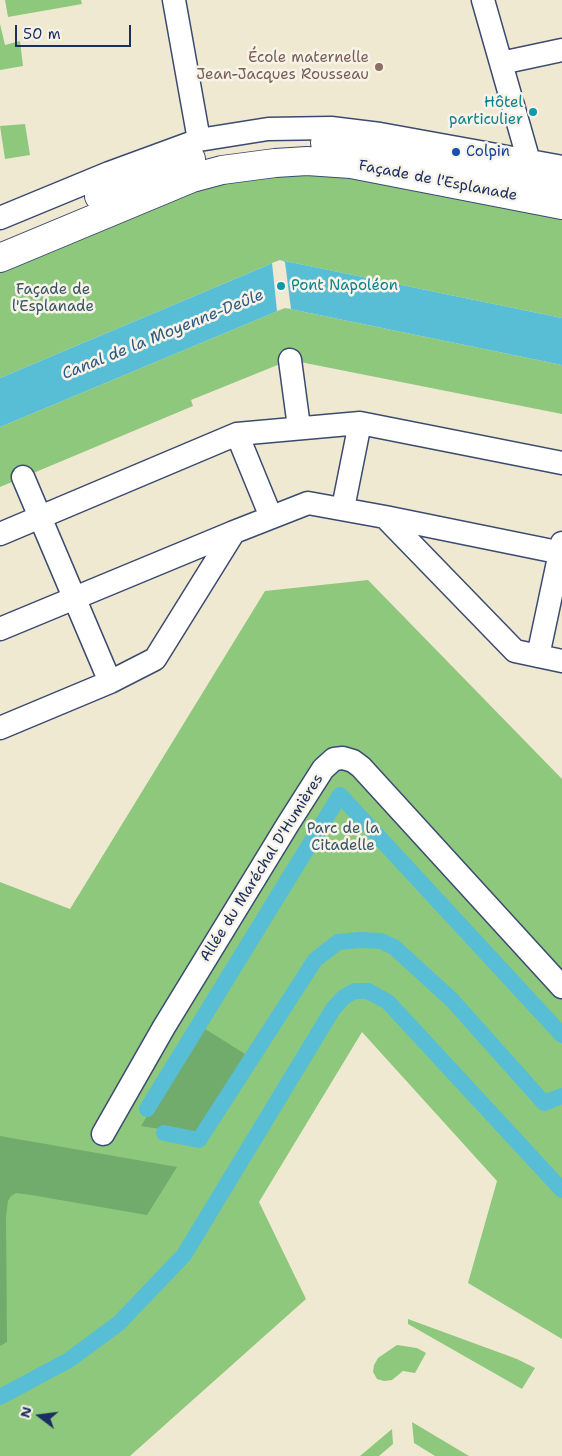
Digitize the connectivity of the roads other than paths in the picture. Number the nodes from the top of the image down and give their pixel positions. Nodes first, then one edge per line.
1 (174, 0) edge
2 (482, 0) edge
3 (562, 50) edge
4 (500, 63) junction
5 (199, 140) junction
6 (562, 167) edge
7 (541, 186) edge
8 (562, 186) edge
9 (0, 218) edge
10 (0, 237) edge
11 (0, 258) edge
12 (290, 360) dead end
13 (360, 423) junction
14 (299, 427) junction
15 (237, 434) junction
16 (562, 463) edge
17 (23, 477) dead end
18 (343, 508) junction
19 (41, 517) junction
20 (271, 517) junction
21 (385, 517) junction
22 (234, 532) junction
23 (0, 534) edge
24 (561, 549) edge
25 (75, 598) junction
26 (0, 629) edge
27 (538, 656) junction
28 (562, 661) edge
29 (110, 682) junction
30 (0, 728) edge
31 (562, 987) edge
32 (103, 1134) dead end

1 - 5 street
2 - 4 street
3 - 4 street
4 - 7 street
5 - 7 street, Façade de l'Esplanade
5 - 9 street, Façade de l'Esplanade
6 - 7 street, Façade de l'Esplanade
7 - 8 main road, Façade de l'Esplanade
7 - 10 main road, Façade de l'Esplanade
7 - 11 main road, Façade de l'Esplanade
12 - 14 street
13 - 14 street
13 - 16 street
13 - 18 street
14 - 15 street
15 - 19 street
15 - 20 street
17 - 19 street
18 - 20 street
18 - 21 street
19 - 23 street
19 - 25 street
20 - 22 street
21 - 24 street
21 - 27 street
22 - 25 street
22 - 29 street
24 - 27 street
25 - 26 street
25 - 29 street
27 - 28 street
29 - 30 street
31 - 32 street, Allée du Maréchal D'Humières

